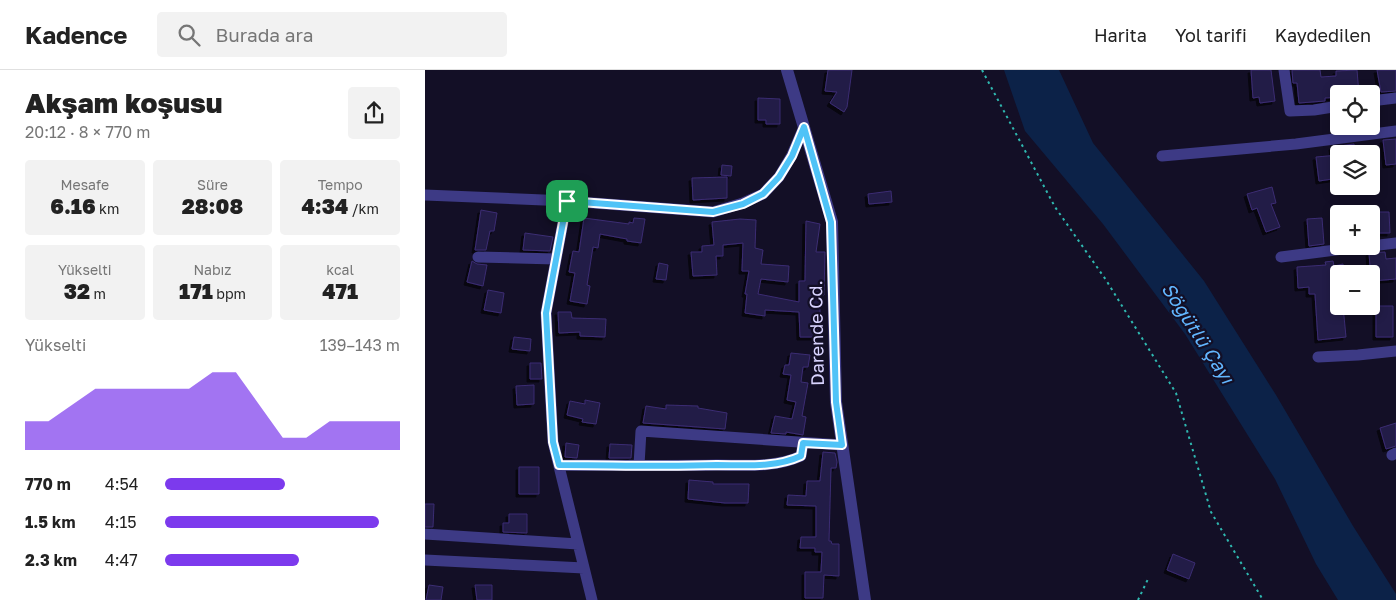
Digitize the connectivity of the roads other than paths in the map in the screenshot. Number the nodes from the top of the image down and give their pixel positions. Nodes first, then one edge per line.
1 (787, 70) edge
2 (1284, 70) edge
3 (1396, 98) edge
4 (1380, 101) edge
5 (1330, 107) edge
6 (804, 127) junction
7 (1396, 131) edge
8 (1162, 156) dead end
9 (425, 195) edge
10 (567, 201) junction
11 (1396, 242) edge
12 (1380, 245) edge
13 (1330, 251) edge
14 (478, 257) dead end
15 (1281, 257) dead end
16 (556, 258) junction
17 (1396, 351) edge
18 (1318, 357) dead end
19 (803, 443) junction
20 (842, 445) junction
21 (559, 465) junction
22 (639, 466) junction
23 (425, 534) edge
24 (578, 544) junction
25 (425, 560) edge
26 (584, 568) junction
27 (592, 600) edge
28 (865, 600) edge

1 - 6 street, Darende Cd.
2 - 5 street
3 - 4 street
6 - 10 street
6 - 20 street, Darende Cd.
7 - 8 street
9 - 10 street
10 - 16 street
11 - 12 street
13 - 15 street
14 - 16 street
16 - 21 street
17 - 18 street
19 - 20 street
19 - 22 street
19 - 22 street
20 - 28 street, Darende Cd.
21 - 22 street
21 - 24 street
23 - 24 street
24 - 26 street
25 - 26 street
26 - 27 street

